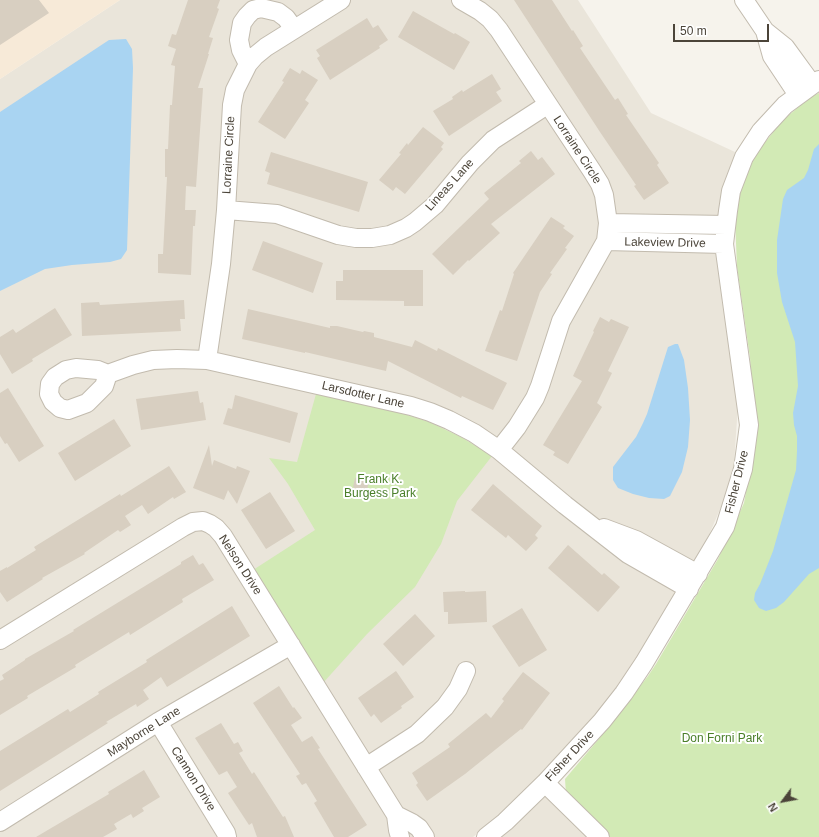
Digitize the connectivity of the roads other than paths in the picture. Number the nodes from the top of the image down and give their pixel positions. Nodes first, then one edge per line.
1 (341, 0) edge
2 (460, 0) edge
3 (744, 0) edge
4 (294, 29) junction
5 (248, 64) junction
6 (809, 86) edge
7 (547, 105) junction
8 (226, 210) junction
9 (608, 223) junction
10 (726, 225) junction
11 (606, 241) junction
12 (724, 244) junction
13 (207, 360) junction
14 (108, 374) dead end
15 (499, 450) junction
16 (693, 582) junction
17 (0, 640) edge
18 (291, 645) junction
19 (466, 671) dead end
20 (158, 722) junction
21 (366, 767) junction
22 (545, 783) junction
23 (396, 815) junction
24 (0, 822) edge
25 (227, 837) edge
26 (400, 837) edge
27 (425, 837) edge
28 (486, 837) edge
29 (600, 837) edge

1 - 4 street, Lorraine Circle
2 - 7 street, Lorraine Circle
3 - 6 street
4 - 5 street, Lorraine Circle
4 - 5 street
5 - 8 street, Lorraine Circle
6 - 10 street, Fisher Drive
7 - 8 street, Lineas Lane
7 - 9 street, Lorraine Circle
8 - 13 street, Lorraine Circle
9 - 10 street, Lakeview Drive
9 - 11 street, Lorraine Circle
10 - 12 street, Fisher Drive
11 - 12 street, Lakeview Drive
11 - 15 street, Lorraine Circle
12 - 16 street, Fisher Drive
13 - 14 street, Larsdotter Lane
13 - 15 street, Larsdotter Lane
15 - 16 street, Larsdotter Lane
16 - 22 street, Fisher Drive
17 - 18 street, Nelson Drive
18 - 20 street, Mayborne Lane
18 - 21 street, Nelson Drive
19 - 21 street
20 - 24 street, Mayborne Lane
20 - 25 street, Cannon Drive
21 - 23 street, Nelson Drive
22 - 28 street, Fisher Drive
22 - 29 street
23 - 26 street, Nelson Drive
23 - 27 street, Nelson Drive

